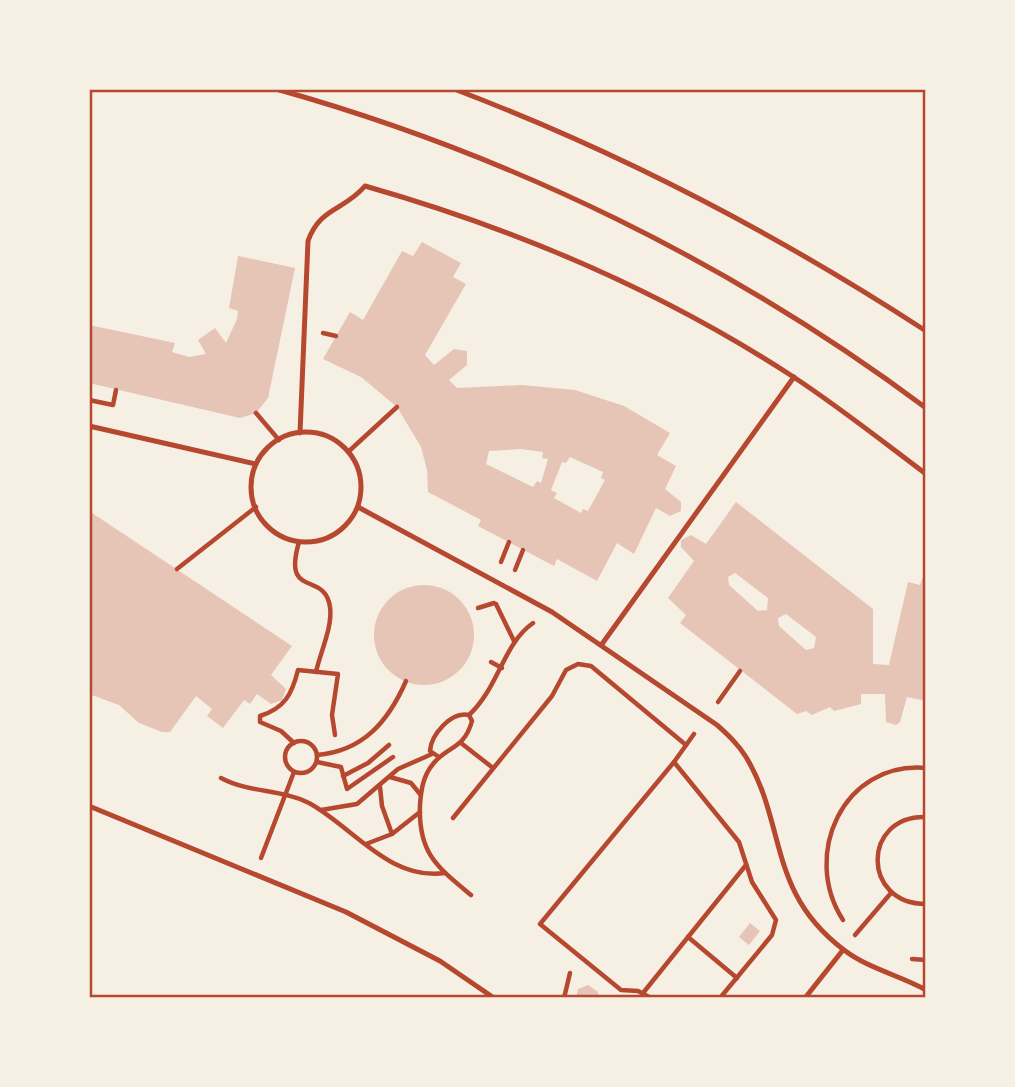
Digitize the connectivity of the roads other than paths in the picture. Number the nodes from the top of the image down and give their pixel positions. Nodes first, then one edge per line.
1 (276, 89) edge
2 (454, 89) edge
3 (926, 331) edge
4 (794, 376) junction
5 (926, 408) edge
6 (89, 426) edge
7 (300, 433) junction
8 (256, 464) junction
9 (926, 474) edge
10 (358, 507) junction
11 (602, 644) junction
12 (89, 806) edge
13 (843, 950) junction
14 (926, 989) edge
15 (494, 998) edge
16 (805, 998) edge

1 - 5 lane
2 - 3 lane
4 - 7 lane
4 - 9 lane
4 - 11 lane
6 - 8 lane
7 - 8 lane
7 - 10 lane
8 - 10 lane
10 - 11 lane
11 - 13 lane
12 - 15 lane
13 - 14 lane
13 - 16 lane

